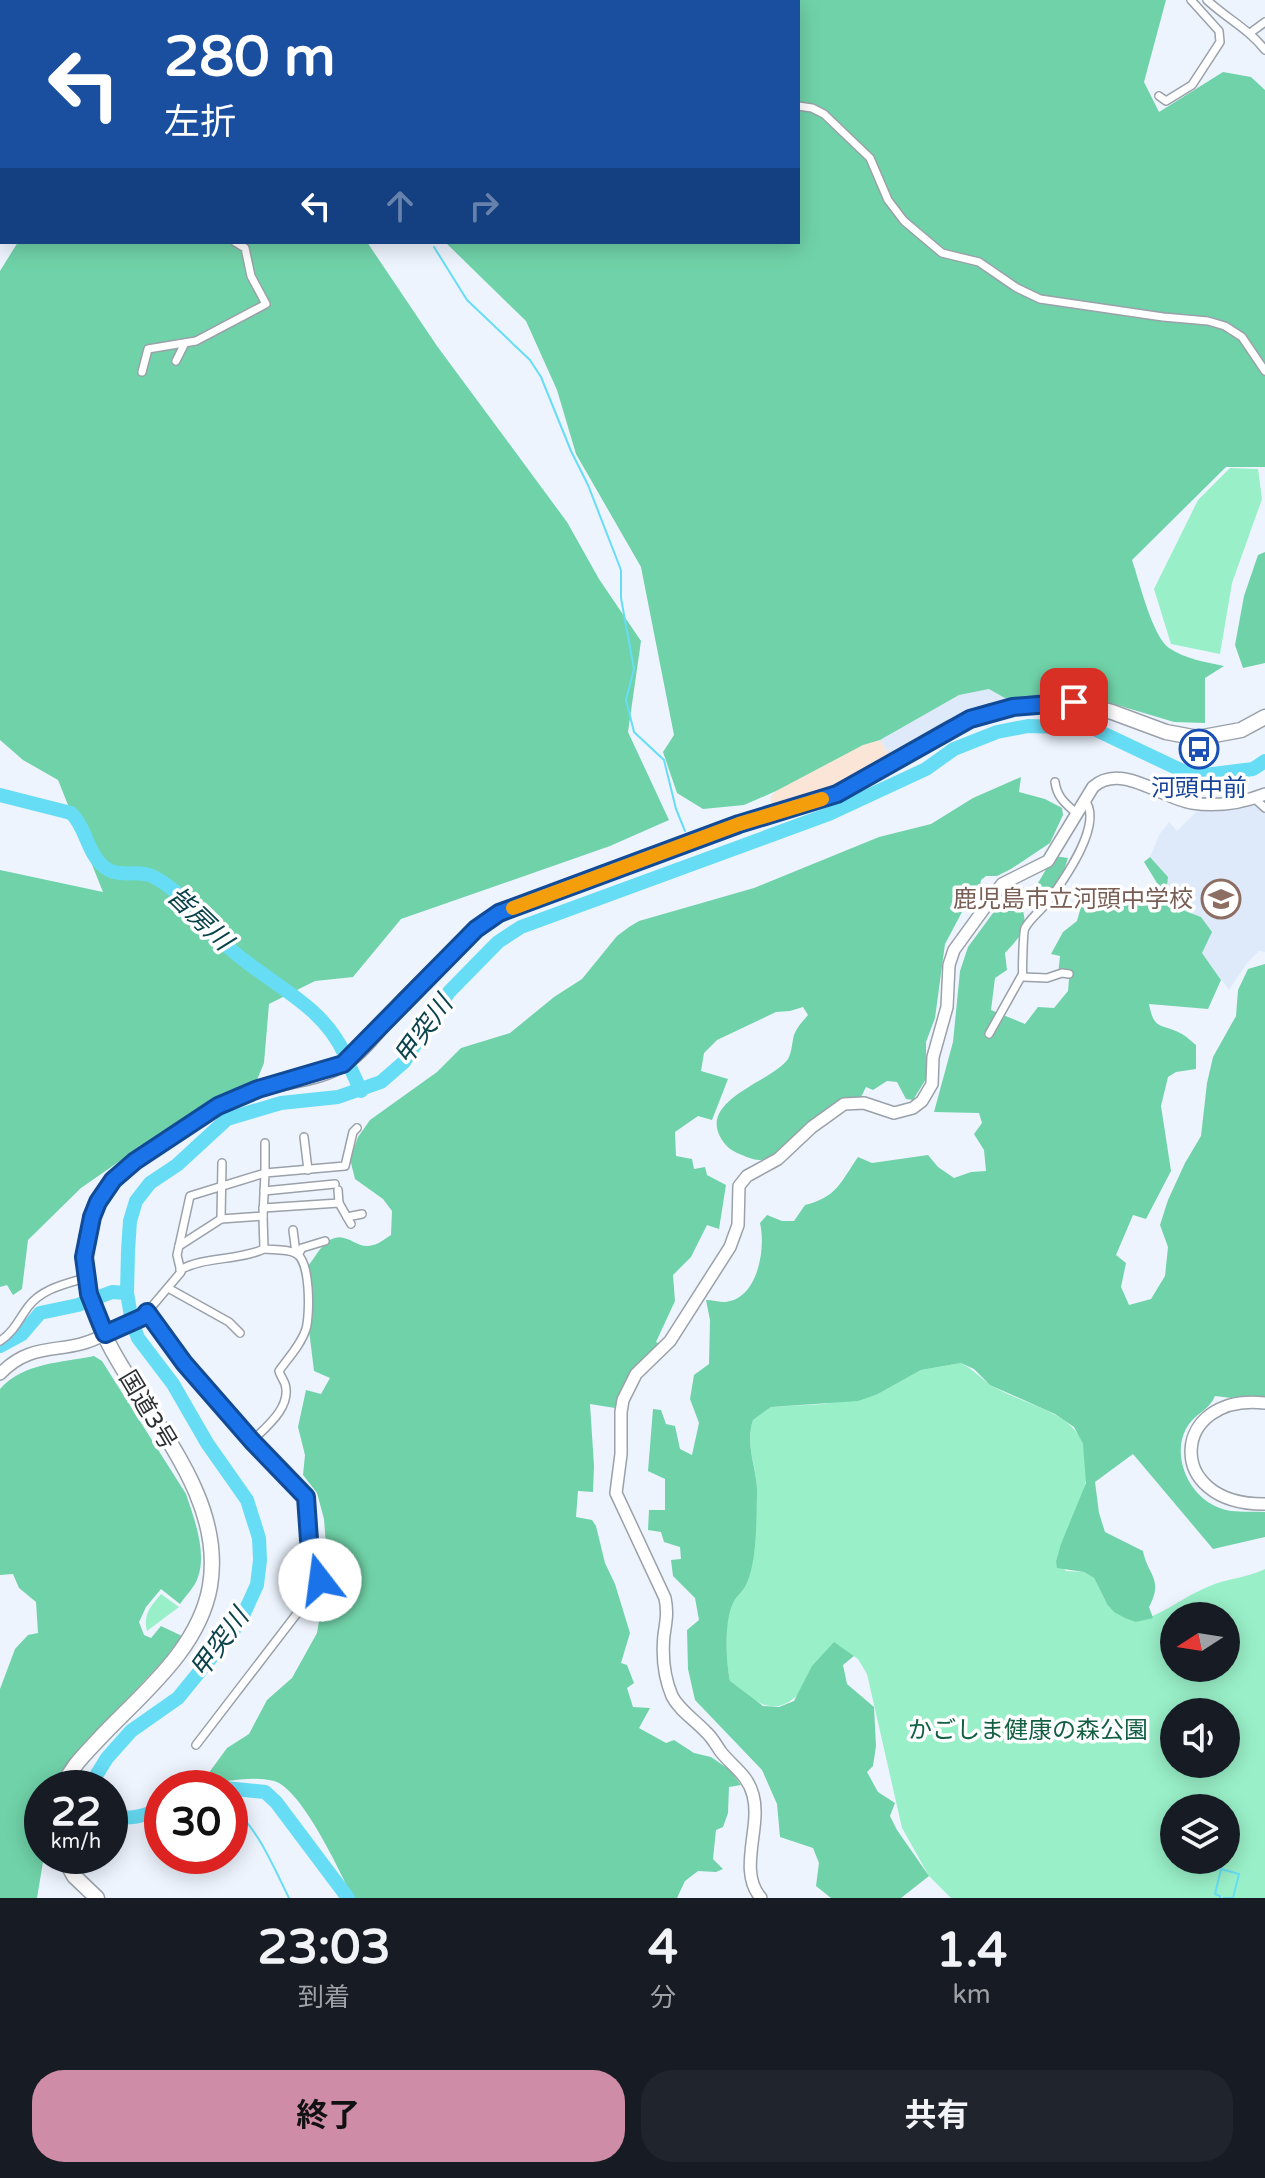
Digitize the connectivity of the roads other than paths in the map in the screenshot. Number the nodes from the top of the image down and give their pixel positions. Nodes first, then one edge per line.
1 (1191, 0) edge
2 (1207, 0) edge
3 (1265, 22) edge
4 (1250, 33) junction
5 (1265, 50) edge
6 (1159, 96) dead end
7 (800, 106) edge
8 (238, 244) edge
9 (184, 345) junction
10 (176, 361) dead end
11 (1265, 371) edge
12 (142, 372) dead end
13 (1265, 717) edge
14 (1055, 782) dead end
15 (1260, 796) edge
16 (1084, 799) junction
17 (1265, 808) edge
18 (1076, 813) junction
19 (1069, 974) dead end
20 (1022, 975) junction
21 (989, 1034) dead end
22 (357, 1128) dead end
23 (304, 1137) dead end
24 (265, 1143) dead end
25 (222, 1163) dead end
26 (308, 1170) junction
27 (265, 1173) junction
28 (222, 1186) junction
29 (264, 1191) junction
30 (339, 1203) junction
31 (263, 1212) junction
32 (362, 1214) dead end
33 (221, 1219) junction
34 (293, 1230) dead end
35 (325, 1241) dead end
36 (179, 1246) junction
37 (264, 1249) junction
38 (297, 1254) junction
39 (180, 1270) junction
40 (85, 1278) junction
41 (168, 1288) junction
42 (145, 1314) junction
43 (109, 1332) junction
44 (240, 1333) dead end
45 (0, 1341) edge
46 (0, 1374) edge
47 (1265, 1403) edge
48 (252, 1441) junction
49 (1265, 1504) edge
50 (196, 1745) dead end
51 (73, 1770) edge
52 (73, 1874) edge
53 (97, 1898) edge
54 (761, 1898) edge

1 - 6 street
2 - 4 street
3 - 4 street
4 - 5 street
7 - 11 street
8 - 9 street
9 - 10 street
9 - 12 street
13 - 40 highway, 国道3号
14 - 18 street
15 - 16 street
15 - 17 street
16 - 18 street
16 - 20 street
18 - 54 street
19 - 20 street
20 - 21 street
22 - 26 street
23 - 26 street
24 - 27 street
25 - 28 street
26 - 27 street
27 - 28 street
27 - 29 street
28 - 33 street
28 - 36 street
29 - 30 street
29 - 31 street
30 - 31 street
30 - 32 street
31 - 33 street
31 - 37 street
33 - 36 street
34 - 38 street
35 - 38 street
36 - 39 street
37 - 38 street
37 - 39 street
38 - 48 street
39 - 41 street
40 - 43 highway, 国道3号
40 - 45 street
41 - 42 street
41 - 44 street
42 - 43 street
42 - 48 street
43 - 46 street
43 - 51 highway, 国道3号
47 - 49 street
48 - 50 street
52 - 53 highway

